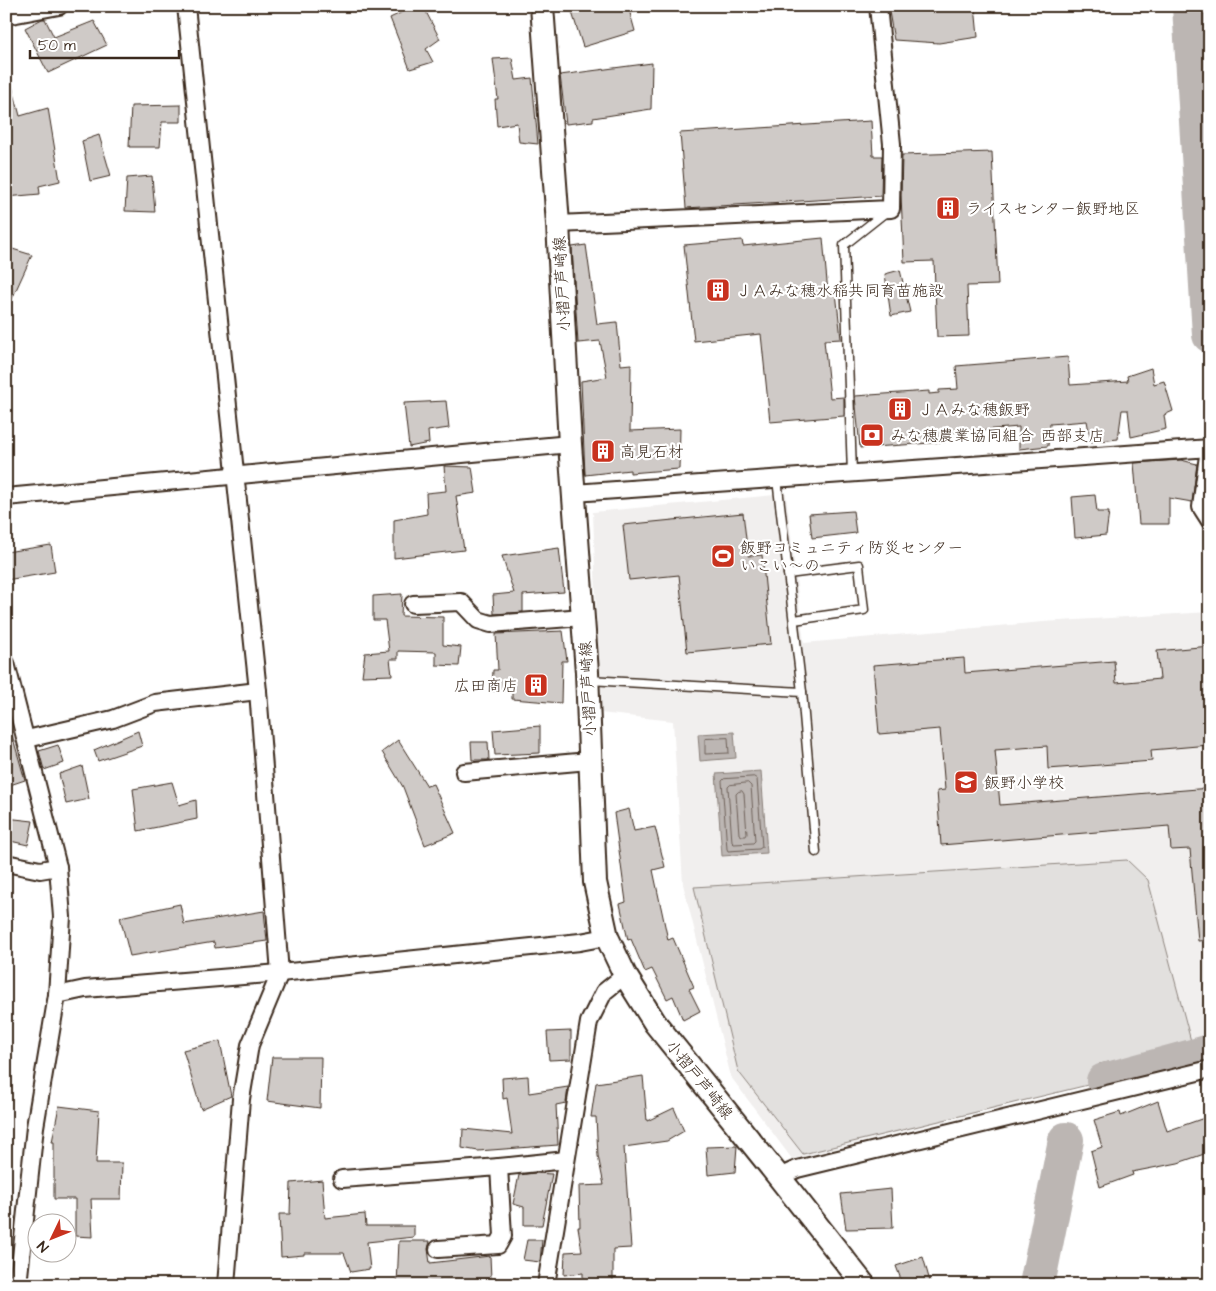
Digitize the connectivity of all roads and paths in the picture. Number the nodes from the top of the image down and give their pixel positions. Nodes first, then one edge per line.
1 (59, 6) edge
2 (186, 6) edge
3 (542, 6) edge
4 (878, 6) edge
5 (6, 16) edge
6 (891, 208) junction
7 (558, 224) junction
8 (570, 444) junction
9 (1210, 448) edge
10 (852, 474) junction
11 (236, 476) junction
12 (778, 479) junction
13 (574, 493) junction
14 (6, 497) edge
15 (1210, 521) edge
16 (788, 574) junction
17 (414, 604) dead end
18 (583, 617) junction
19 (794, 620) junction
20 (6, 663) edge
21 (587, 680) junction
22 (258, 691) junction
23 (802, 692) junction
24 (27, 739) junction
25 (590, 761) junction
26 (464, 772) dead end
27 (816, 852) dead end
28 (6, 863) edge
29 (58, 867) junction
30 (607, 937) junction
31 (280, 972) junction
32 (625, 975) junction
33 (57, 995) junction
34 (1210, 1068) edge
35 (566, 1160) junction
36 (498, 1167) junction
37 (779, 1177) junction
38 (342, 1179) dead end
39 (438, 1249) dead end
40 (18, 1285) edge
41 (226, 1285) edge
42 (546, 1285) edge
43 (864, 1285) edge

1 - 5 street
2 - 11 street
3 - 7 main road, 小摺戸芦崎線
4 - 6 street
6 - 7 street
6 - 10 lane
7 - 8 main road, 小摺戸芦崎線
8 - 11 street
8 - 13 main road, 小摺戸芦崎線
9 - 10 street
9 - 15 street
10 - 12 street
11 - 14 street
11 - 22 street
12 - 13 street
12 - 16 lane
13 - 18 main road, 小摺戸芦崎線
16 - 19 lane
16 - 19 lane
17 - 18 street
18 - 21 main road, 小摺戸芦崎線
19 - 23 lane
20 - 24 street
21 - 23 lane
21 - 25 main road, 小摺戸芦崎線
22 - 24 street
22 - 31 street
23 - 27 lane
24 - 29 street
25 - 26 street
25 - 30 main road, 小摺戸芦崎線
28 - 29 street
29 - 33 street
30 - 31 street
30 - 32 main road, 小摺戸芦崎線
31 - 33 street
31 - 41 street
32 - 35 street
32 - 37 main road, 小摺戸芦崎線
33 - 40 street
34 - 37 street
35 - 36 street
35 - 42 street
36 - 38 street
36 - 39 street
37 - 43 main road, 小摺戸芦崎線

